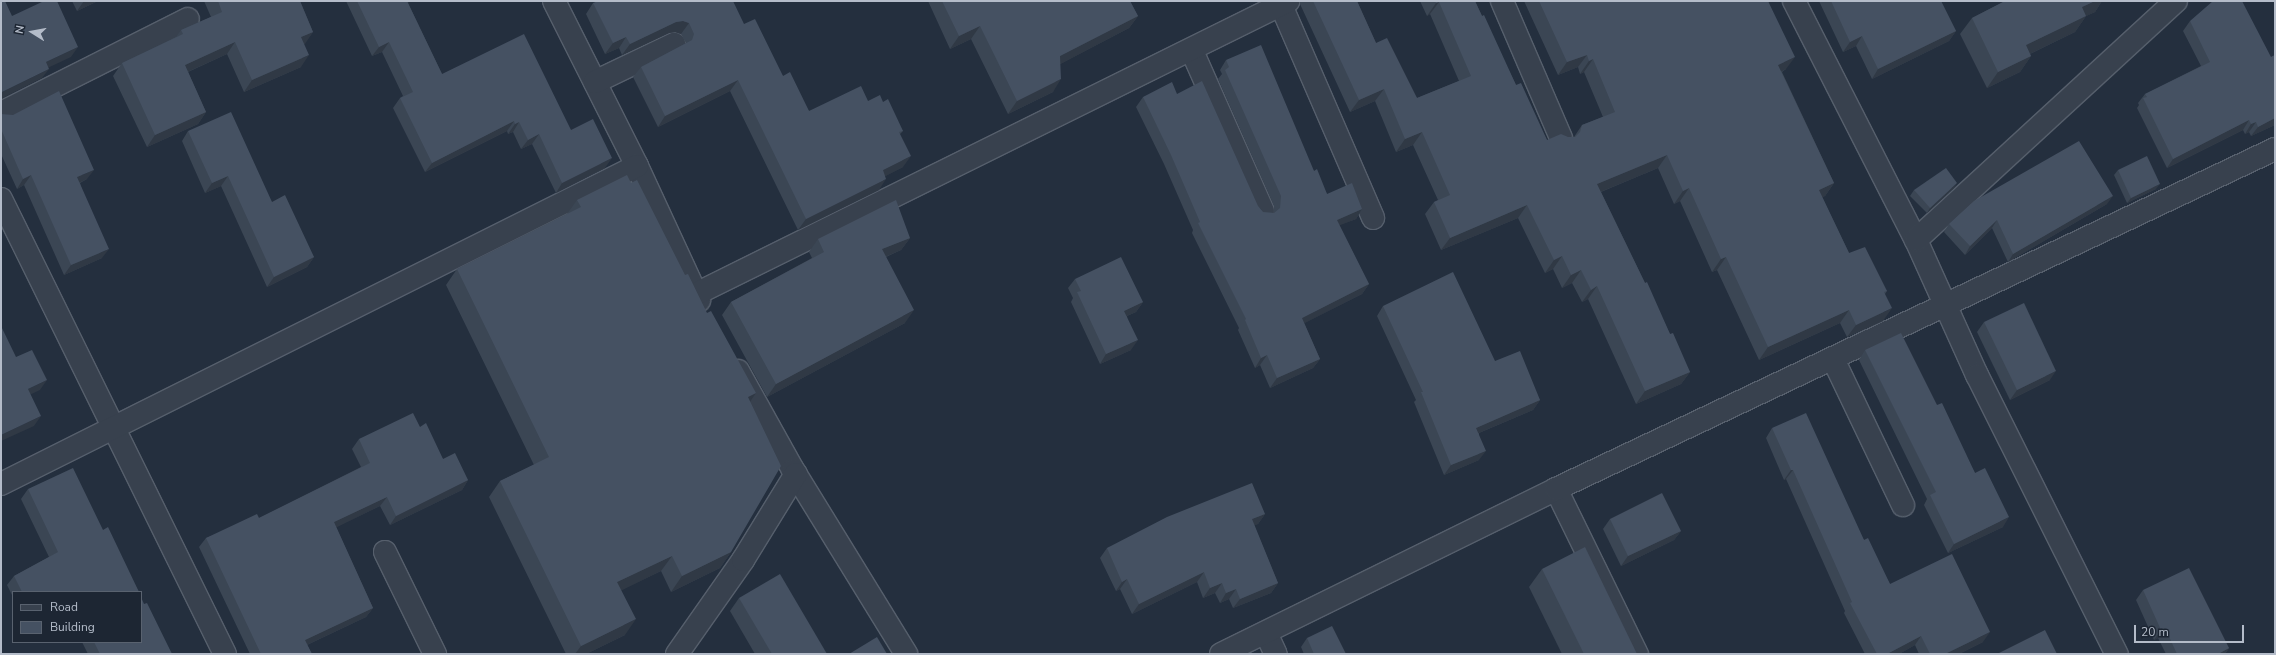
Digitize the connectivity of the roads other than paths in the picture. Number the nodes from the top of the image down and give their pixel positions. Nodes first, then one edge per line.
1 (555, 1) edge
2 (1502, 1) edge
3 (1794, 1) edge
4 (2176, 1) edge
5 (1284, 3) edge
6 (188, 19) dead end
7 (674, 44) dead end
8 (1192, 51) junction
9 (595, 82) junction
10 (1, 113) edge
11 (1561, 138) edge
12 (2275, 149) edge
13 (637, 166) junction
14 (1, 199) edge
15 (1263, 211) edge
16 (1373, 218) dead end
17 (1916, 240) junction
18 (696, 294) junction
19 (1945, 306) junction
20 (707, 314) edge
21 (729, 355) edge
22 (1833, 359) junction
23 (114, 428) junction
24 (796, 474) junction
25 (1, 484) edge
26 (1556, 490) junction
27 (1903, 505) dead end
28 (385, 552) dead end
29 (1266, 633) junction
30 (225, 654) edge
31 (435, 654) edge
32 (677, 654) edge
33 (906, 654) edge
34 (1221, 654) edge
35 (1276, 654) edge
36 (1637, 654) edge
37 (2117, 654) edge

1 - 9 street
2 - 11 street
3 - 17 street
4 - 17 street
5 - 8 street
5 - 16 street
6 - 10 street
7 - 9 street
8 - 15 street
8 - 18 street
9 - 13 street
12 - 19 street
13 - 18 street
13 - 23 street
14 - 23 street
17 - 19 street
18 - 20 street
19 - 22 street
19 - 37 street
21 - 24 street
22 - 26 street
22 - 27 street
23 - 25 street
23 - 30 street
24 - 32 street
24 - 33 street
26 - 29 street
26 - 36 street
28 - 31 street
29 - 34 street
29 - 35 street

